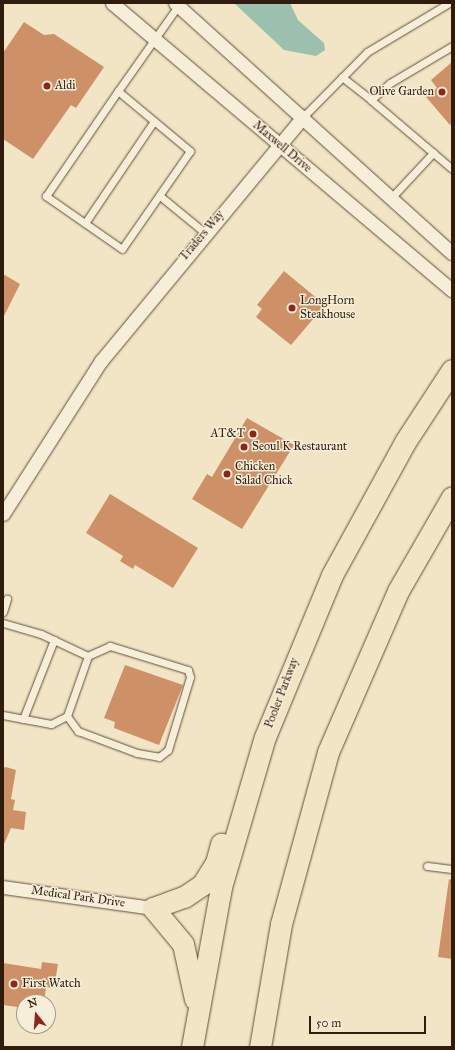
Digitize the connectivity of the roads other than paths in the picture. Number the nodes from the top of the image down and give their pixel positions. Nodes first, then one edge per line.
1 (112, 3) edge
2 (449, 3) edge
3 (177, 4) edge
4 (155, 39) junction
5 (452, 46) edge
6 (342, 77) junction
7 (118, 91) junction
8 (371, 100) junction
9 (302, 117) junction
10 (154, 120) junction
11 (279, 146) junction
12 (433, 153) junction
13 (452, 168) edge
14 (160, 196) junction
15 (391, 198) junction
16 (85, 224) junction
17 (204, 232) junction
18 (452, 253) edge
19 (452, 290) edge
20 (451, 370) edge
21 (452, 497) edge
22 (3, 514) edge
23 (8, 599) dead end
24 (3, 612) edge
25 (3, 623) edge
26 (54, 640) junction
27 (88, 656) junction
28 (3, 715) edge
29 (67, 716) junction
30 (23, 719) junction
31 (260, 755) junction
32 (427, 866) dead end
33 (452, 870) edge
34 (3, 887) edge
35 (154, 908) junction
36 (196, 1021) junction
37 (192, 1047) edge
38 (260, 1047) edge

1 - 4 street, Maxwell Drive
2 - 6 lane, Traders Way
3 - 4 lane
3 - 9 street
4 - 7 lane
4 - 11 street, Maxwell Drive
5 - 8 lane
6 - 8 lane
6 - 9 lane, Traders Way
7 - 10 lane
7 - 16 lane
8 - 12 lane
9 - 11 street, Traders Way
9 - 15 street
10 - 14 lane
10 - 16 lane
11 - 17 street, Traders Way
11 - 19 street, Maxwell Drive
12 - 13 lane
12 - 15 lane
14 - 16 lane
14 - 17 lane
15 - 18 street
17 - 22 street, Traders Way
20 - 31 main road, Pooler Parkway
21 - 38 main road
23 - 24 lane
25 - 26 lane
26 - 27 lane
26 - 30 lane
27 - 29 lane
27 - 29 lane
28 - 30 lane
29 - 30 lane
31 - 35 main road
31 - 36 main road, Pooler Parkway
32 - 33 lane
34 - 35 street, Medical Park Drive
35 - 36 main road
36 - 37 main road, Pooler Parkway

